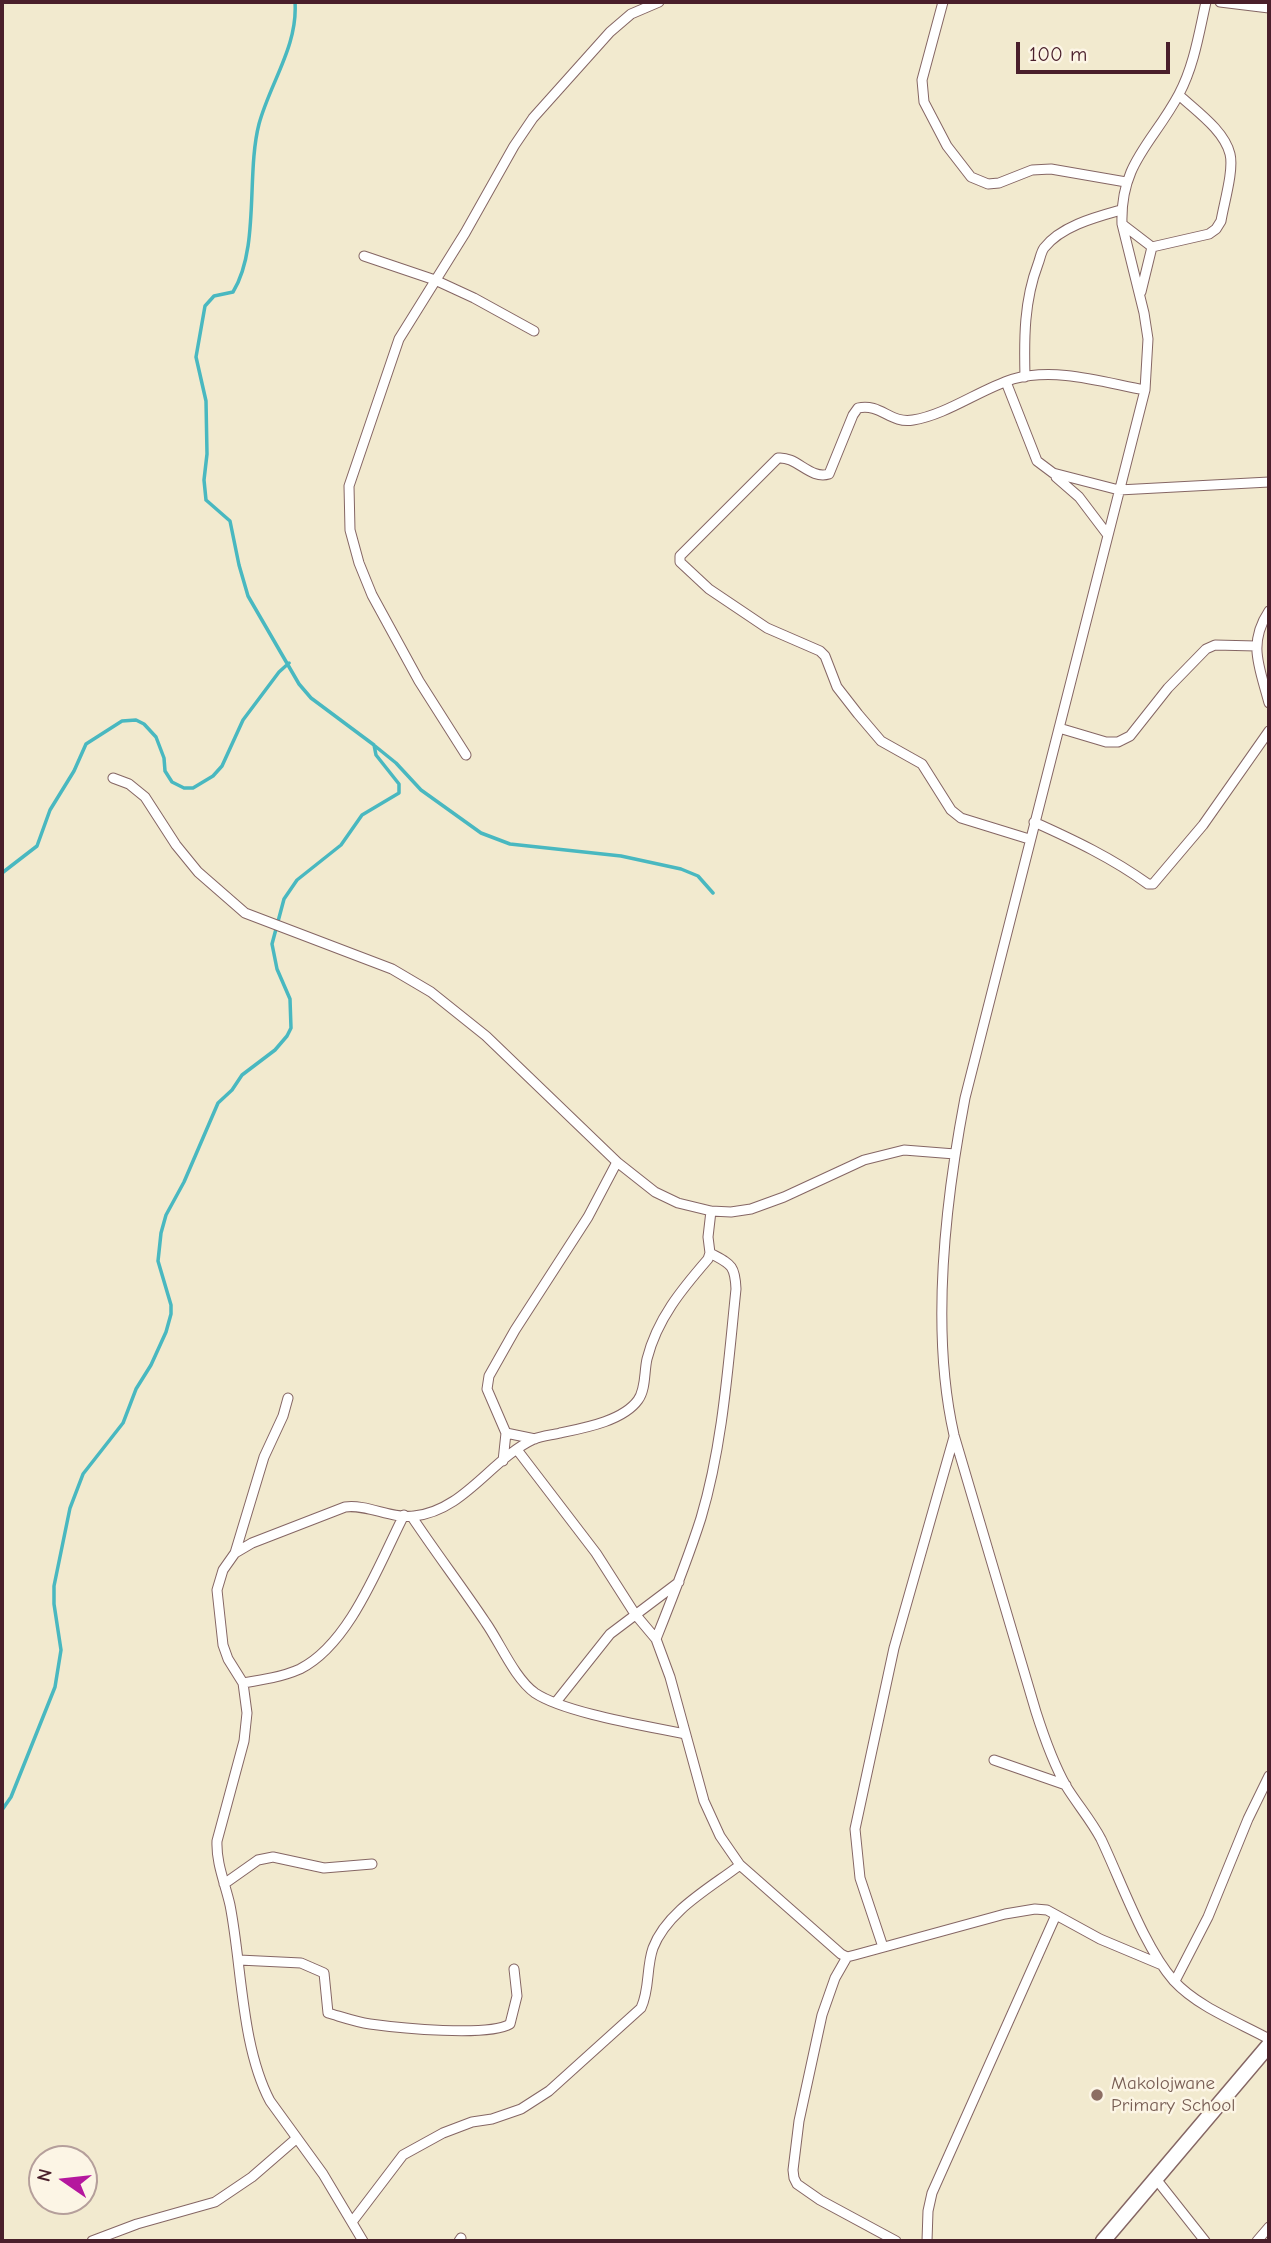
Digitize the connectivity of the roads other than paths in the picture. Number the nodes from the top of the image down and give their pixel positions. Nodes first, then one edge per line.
1 (659, 2) edge
2 (943, 2) edge
3 (1206, 2) edge
4 (1220, 2) edge
5 (1269, 8) edge
6 (1178, 95) junction
7 (1126, 182) junction
8 (1121, 210) junction
9 (1122, 224) junction
10 (1152, 247) junction
11 (364, 257) dead end
12 (435, 281) junction
13 (1140, 293) junction
14 (534, 331) dead end
15 (1025, 377) junction
16 (1006, 382) junction
17 (1145, 390) junction
18 (1053, 473) junction
19 (1269, 482) edge
20 (1119, 490) junction
21 (1107, 534) junction
22 (1269, 611) edge
23 (1255, 646) junction
24 (1269, 704) edge
25 (1059, 728) junction
26 (1269, 731) edge
27 (466, 755) dead end
28 (113, 778) dead end
29 (1034, 822) junction
30 (1029, 839) junction
31 (955, 1154) junction
32 (617, 1162) junction
33 (711, 1211) junction
34 (710, 1253) junction
35 (288, 1398) dead end
36 (506, 1433) junction
37 (954, 1435) junction
38 (535, 1439) junction
39 (518, 1451) junction
40 (503, 1461) junction
41 (408, 1516) junction
42 (234, 1553) junction
43 (679, 1582) junction
44 (635, 1614) junction
45 (656, 1639) junction
46 (243, 1684) junction
47 (556, 1702) junction
48 (685, 1734) junction
49 (994, 1760) dead end
50 (1269, 1776) edge
51 (1066, 1786) junction
52 (372, 1864) dead end
53 (740, 1865) junction
54 (224, 1884) junction
55 (1056, 1915) junction
56 (883, 1947) junction
57 (847, 1956) junction
58 (239, 1959) junction
59 (1162, 1965) junction
60 (514, 1969) dead end
61 (1175, 1981) junction
62 (1269, 2039) edge
63 (1269, 2045) edge
64 (297, 2138) junction
65 (1156, 2179) junction
66 (352, 2222) junction
67 (1269, 2227) edge
68 (92, 2241) edge
69 (363, 2241) edge
70 (896, 2241) edge
71 (927, 2241) edge
72 (1103, 2241) edge
73 (1205, 2241) edge
74 (1257, 2241) edge

1 - 12 street
2 - 7 street
3 - 6 street
4 - 5 street
6 - 7 street
6 - 10 street
7 - 8 street
8 - 9 street
8 - 15 street
9 - 10 street
9 - 13 street
10 - 13 street
11 - 12 street
12 - 14 street
12 - 27 street
13 - 17 street
15 - 16 street
15 - 17 street
16 - 18 street
16 - 30 street
17 - 20 street
18 - 20 street
18 - 21 street
19 - 20 street
20 - 21 street
21 - 25 street
22 - 23 street
23 - 24 street
23 - 25 street
25 - 29 street
26 - 29 street
28 - 32 street
29 - 30 street
30 - 31 street
31 - 33 street
31 - 37 street
32 - 33 street
32 - 36 street
33 - 34 street
34 - 38 street
34 - 43 street
35 - 42 street
36 - 38 street
36 - 40 street
37 - 51 street
37 - 56 street
38 - 39 street
39 - 40 street
39 - 44 street
40 - 41 street
41 - 42 street
41 - 46 street
41 - 47 street
42 - 46 street
43 - 44 street
43 - 45 street
44 - 45 street
44 - 47 street
45 - 48 street
46 - 54 street
47 - 48 street
48 - 53 street
49 - 51 street
50 - 61 street
51 - 59 street
52 - 54 street
53 - 57 street
53 - 66 street
54 - 58 street
55 - 56 street
55 - 59 street
55 - 71 street
56 - 57 street
57 - 70 street
58 - 60 street
58 - 64 street
59 - 61 street
61 - 62 street
63 - 65 main road
64 - 66 street
64 - 68 street
65 - 72 main road
65 - 73 street
66 - 69 street
67 - 74 street

